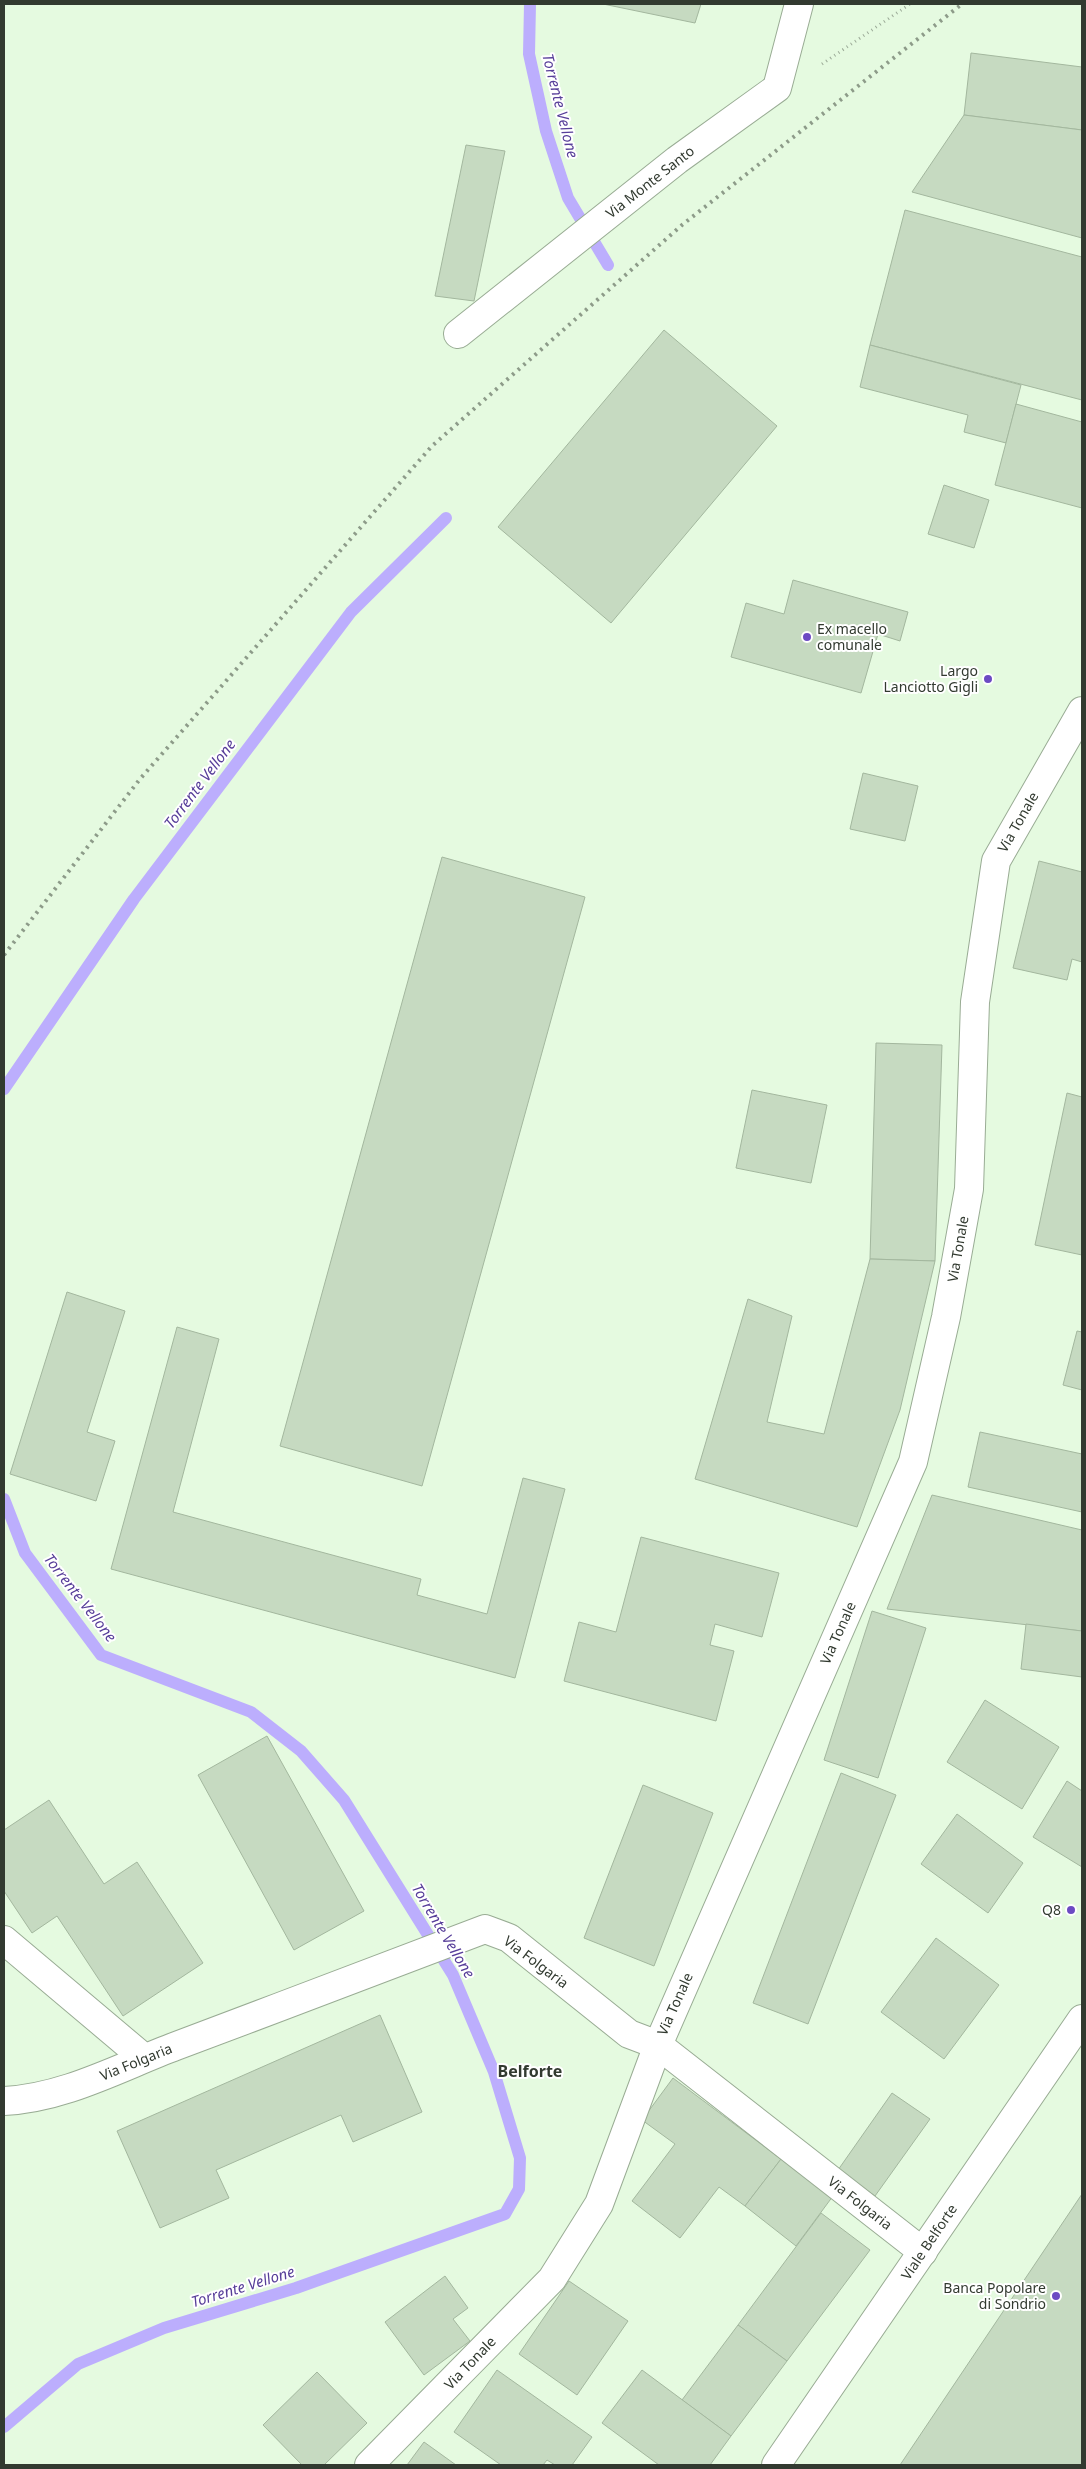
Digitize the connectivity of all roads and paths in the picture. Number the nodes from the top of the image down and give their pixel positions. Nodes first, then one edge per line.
1 (798, 4) edge
2 (910, 4) edge
3 (777, 88) junction
4 (458, 334) dead end
5 (1082, 711) edge
6 (4, 1940) edge
7 (1082, 2019) edge
8 (658, 2045) junction
9 (144, 2058) junction
10 (4, 2101) edge
11 (923, 2252) junction
12 (369, 2465) edge
13 (776, 2465) edge

1 - 3 street
2 - 3 path
3 - 4 street, Via Monte Santo
5 - 8 street, Via Tonale
6 - 9 street
7 - 11 street, Viale Belforte
8 - 9 street, Via Folgaria
8 - 11 street, Via Folgaria
8 - 12 street, Via Tonale
9 - 10 street, Via Folgaria
11 - 13 street, Viale Belforte

